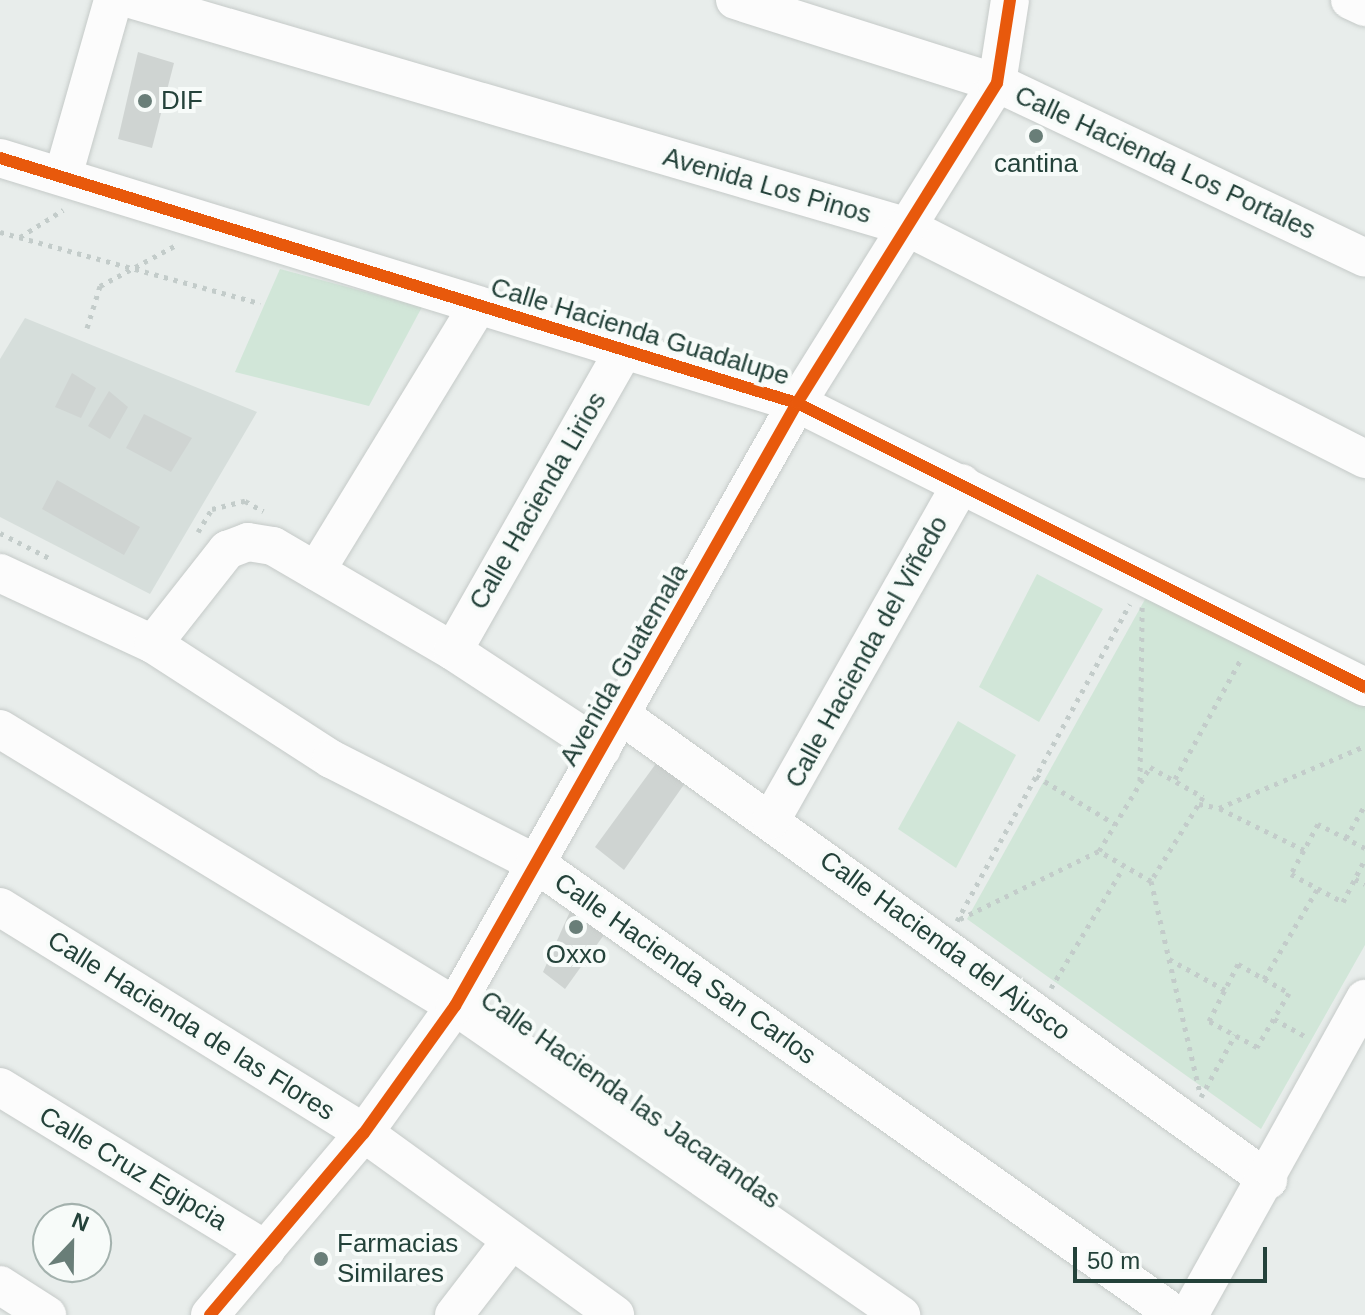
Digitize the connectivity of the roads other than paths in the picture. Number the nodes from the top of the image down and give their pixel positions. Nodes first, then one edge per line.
1 (113, 0) edge
2 (134, 0) edge
3 (735, 0) edge
4 (1010, 0) edge
5 (1350, 0) edge
6 (1365, 7) edge
7 (997, 83) junction
8 (0, 158) edge
9 (66, 191) junction
10 (905, 226) junction
11 (1365, 258) edge
12 (478, 306) junction
13 (624, 350) junction
14 (797, 403) junction
15 (1365, 459) edge
16 (962, 483) junction
17 (316, 571) junction
18 (0, 573) edge
19 (153, 644) junction
20 (453, 651) junction
21 (1365, 687) edge
22 (621, 715) junction
23 (0, 729) edge
24 (602, 749) junction
25 (771, 820) junction
26 (535, 863) junction
27 (0, 907) edge
28 (1365, 999) edge
29 (455, 1006) junction
30 (0, 1087) edge
31 (364, 1133) junction
32 (1268, 1180) junction
33 (511, 1241) junction
34 (266, 1250) junction
35 (0, 1285) edge
36 (47, 1315) edge
37 (210, 1315) edge
38 (454, 1315) edge
39 (615, 1315) edge
40 (901, 1315) edge
41 (1176, 1315) edge
42 (1189, 1315) edge

1 - 9 street
2 - 10 street, Avenida Los Pinos
3 - 7 street, Calle Hacienda Los Portales
4 - 7 street, Avenida Guatemala
5 - 6 street
7 - 10 street, Avenida Guatemala
7 - 11 street, Calle Hacienda Los Portales
8 - 9 street, Calle Hacienda Guadalupe
9 - 12 street, Calle Hacienda Guadalupe
10 - 14 street, Avenida Guatemala
10 - 15 street, Avenida Los Pinos
12 - 13 street, Calle Hacienda Guadalupe
12 - 17 street
13 - 14 street, Calle Hacienda Guadalupe
13 - 20 street, Calle Hacienda Lirios
14 - 16 street, Calle Hacienda Guadalupe
14 - 22 street, Avenida Guatemala
16 - 21 street, Calle Hacienda Guadalupe
16 - 25 street, Calle Hacienda del Viñedo
17 - 19 street
17 - 20 street
18 - 19 street, Calle Hacienda San Carlos
19 - 26 street, Calle Hacienda San Carlos
20 - 24 street
22 - 24 street, Avenida Guatemala
22 - 25 street, Calle Hacienda del Ajusco
23 - 29 street, Calle Hacienda las Jacarandas
24 - 26 street, Avenida Guatemala
25 - 32 street, Calle Hacienda del Ajusco
26 - 29 street, Avenida Guatemala
26 - 41 street, Calle Hacienda San Carlos
27 - 31 street, Calle Hacienda de las Flores
28 - 32 street
29 - 31 street, Avenida Guatemala
29 - 40 street, Calle Hacienda las Jacarandas
30 - 34 street, Calle Cruz Egipcia
31 - 33 street, Calle Hacienda de las Flores
31 - 34 street, Avenida Guatemala
32 - 42 street
33 - 38 street
33 - 39 street, Calle Hacienda de las Flores
34 - 37 street, Avenida Guatemala
35 - 36 street

